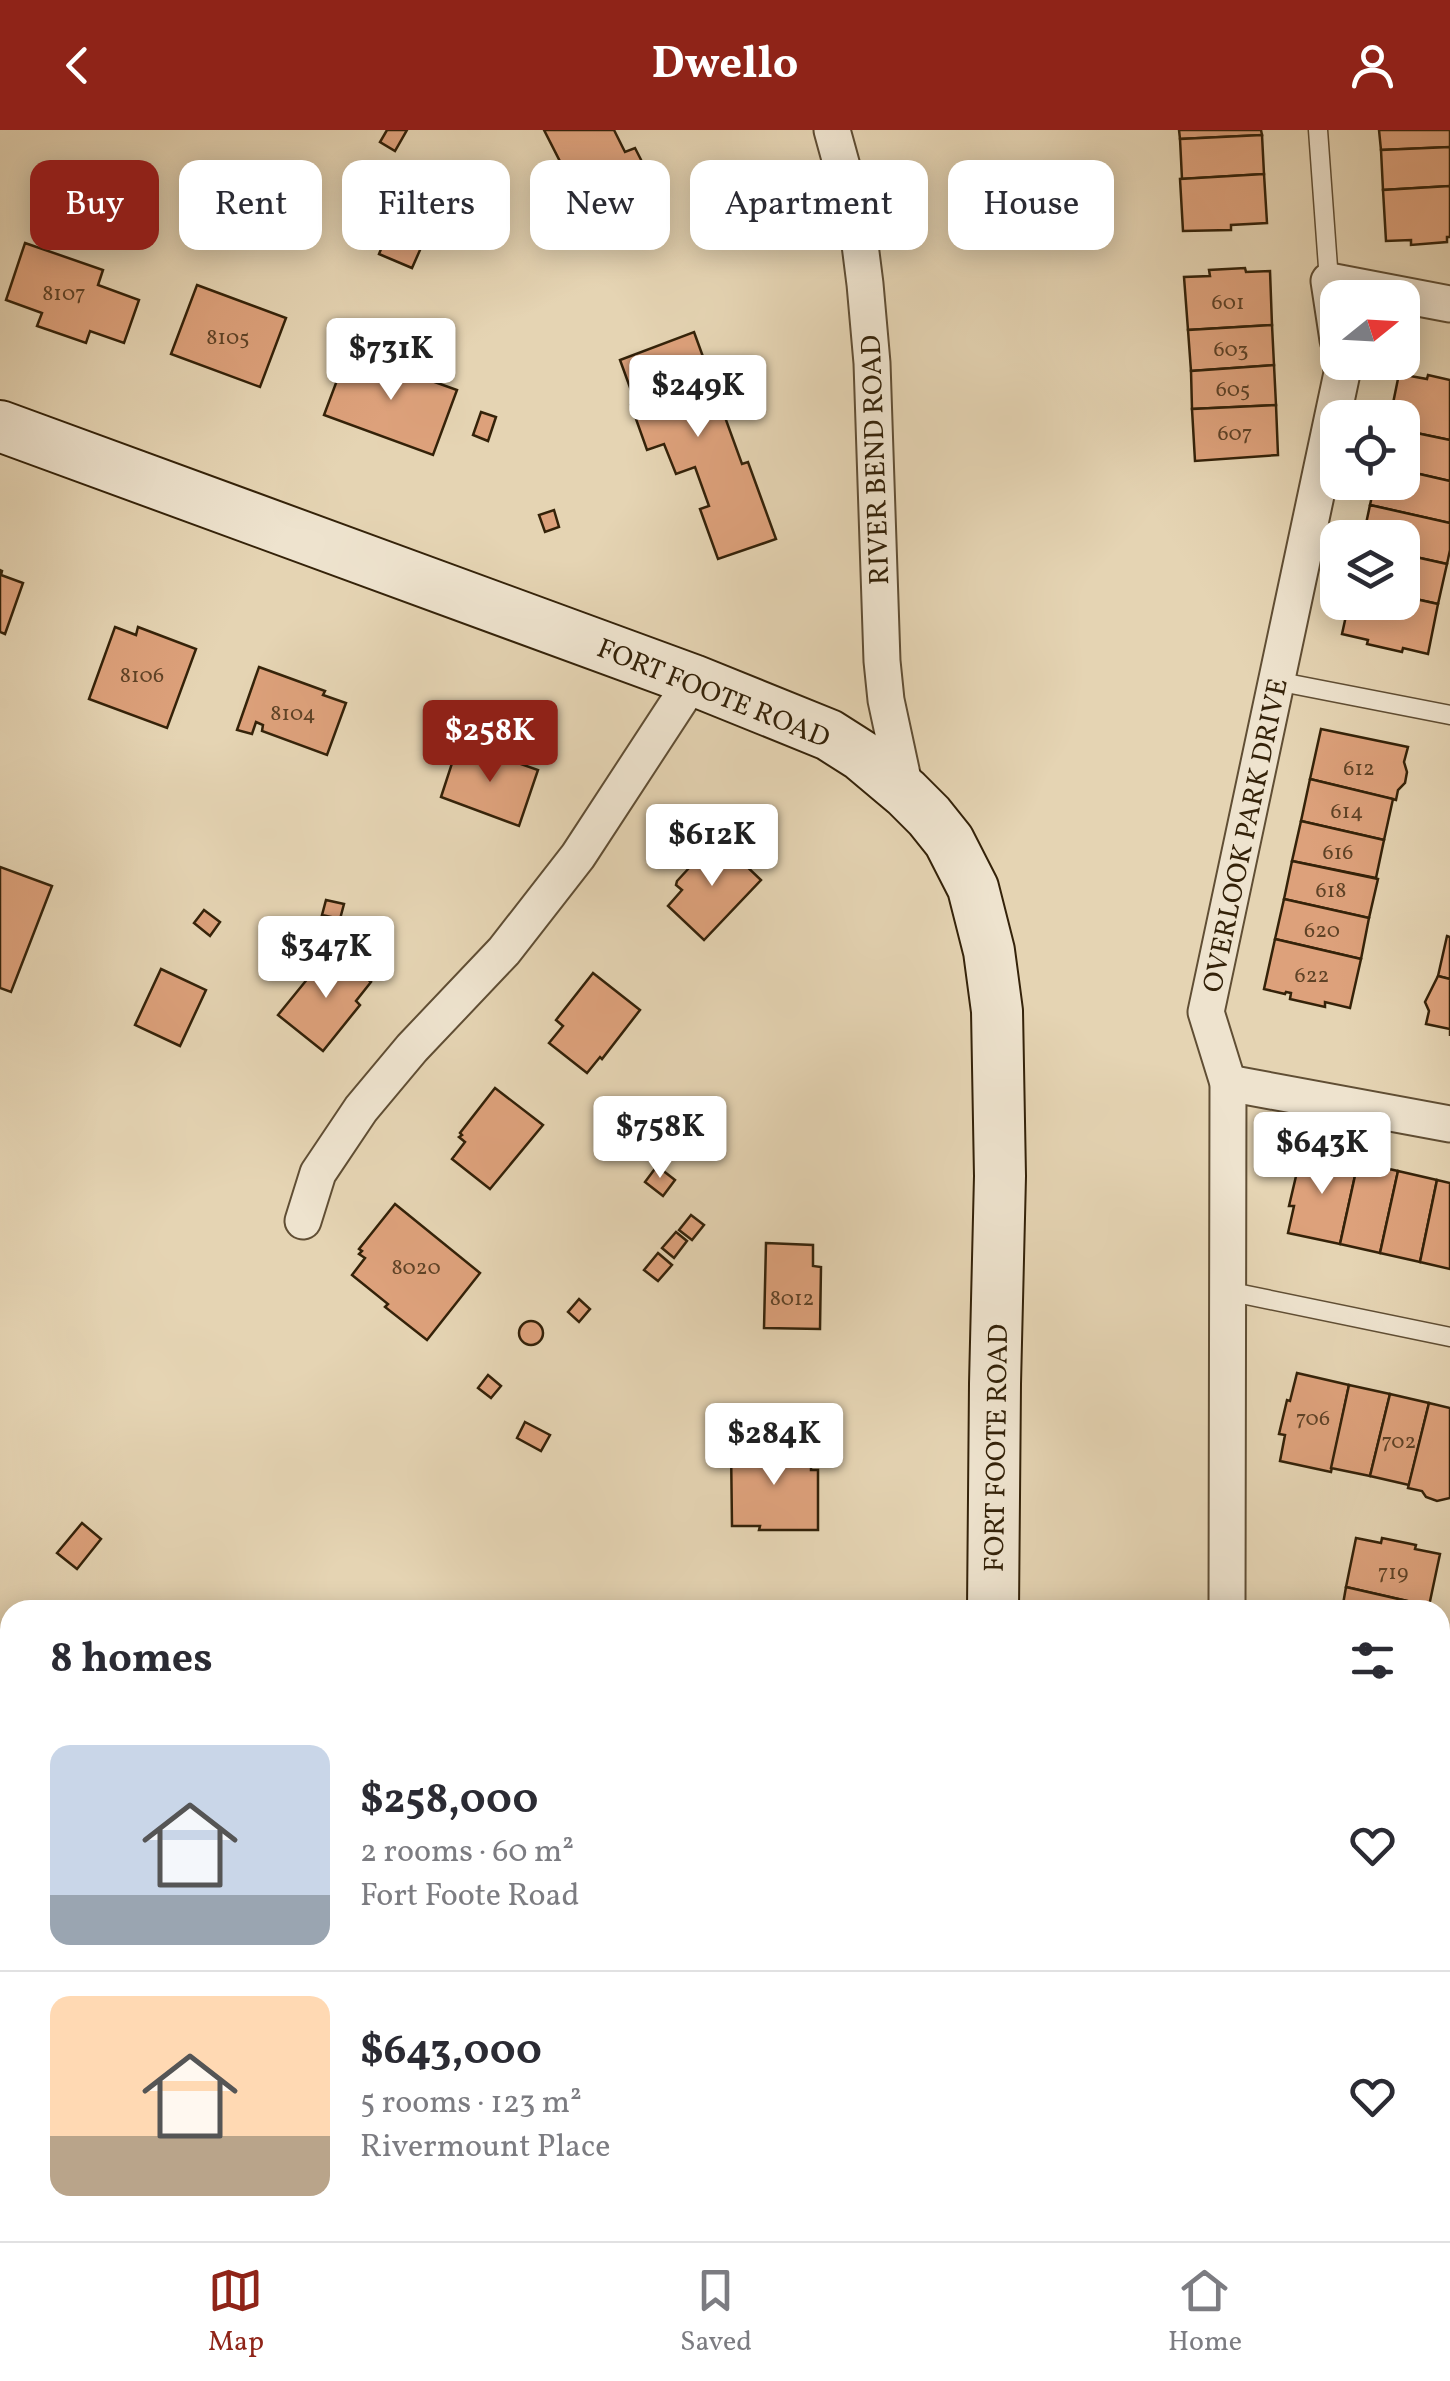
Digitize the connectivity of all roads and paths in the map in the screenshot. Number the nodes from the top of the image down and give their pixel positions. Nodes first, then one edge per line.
1 (832, 130) edge
2 (1318, 130) edge
3 (1329, 280) edge
4 (1420, 298) edge
5 (1450, 304) edge
6 (1340, 380) edge
7 (0, 426) edge
8 (693, 680) junction
9 (1276, 681) junction
10 (1450, 715) edge
11 (906, 793) junction
12 (1228, 1084) junction
13 (1450, 1124) edge
14 (303, 1221) dead end
15 (1227, 1291) junction
16 (1450, 1337) edge
17 (993, 1600) edge
18 (1227, 1600) edge

1 - 11 street, RIVER BEND ROAD
2 - 3 lane
4 - 5 street
6 - 9 street, OVERLOOK PARK DRIVE
7 - 8 street, FORT FOOTE ROAD
8 - 11 street, FORT FOOTE ROAD
8 - 14 street
9 - 10 lane
9 - 12 street, OVERLOOK PARK DRIVE
11 - 17 street, FORT FOOTE ROAD
12 - 13 street
12 - 15 street, OVERLOOK PARK DRIVE
15 - 16 lane
15 - 18 street, OVERLOOK PARK DRIVE

